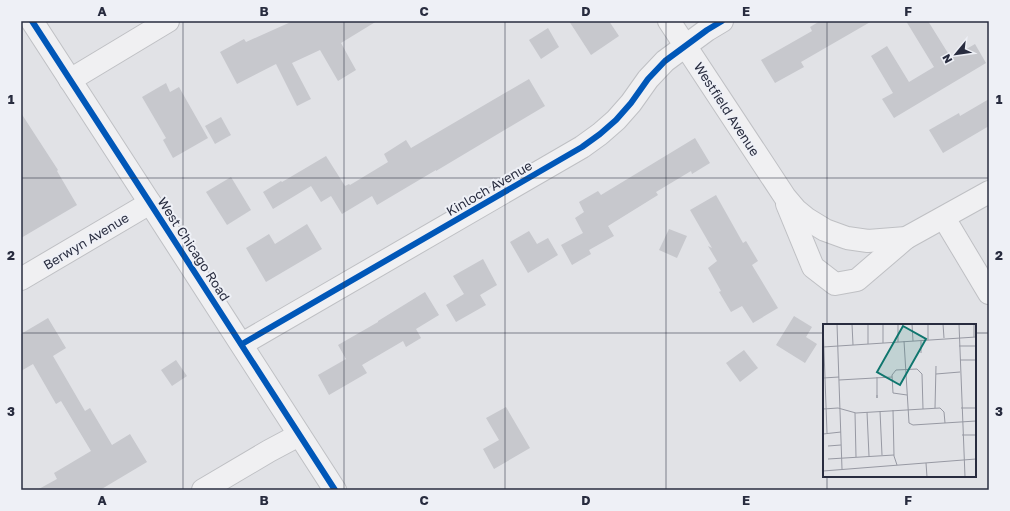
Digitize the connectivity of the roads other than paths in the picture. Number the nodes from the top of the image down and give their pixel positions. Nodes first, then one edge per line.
1 (32, 21) edge
2 (168, 21) edge
3 (669, 21) edge
4 (722, 21) edge
5 (685, 46) junction
6 (70, 80) junction
7 (989, 192) edge
8 (785, 197) junction
9 (150, 202) junction
10 (944, 218) junction
11 (906, 238) junction
12 (21, 279) edge
13 (989, 293) edge
14 (242, 344) junction
15 (299, 435) junction
16 (202, 490) edge
17 (335, 490) edge

1 - 6 street, West Chicago Road
2 - 6 street
3 - 5 street, Westfield Avenue
4 - 5 street, Kinloch Avenue
5 - 8 street, Westfield Avenue
5 - 14 street, Kinloch Avenue
6 - 9 street, West Chicago Road
7 - 10 street
8 - 11 street, Westfield Avenue
8 - 11 street, Westfield Avenue
9 - 12 street, Berwyn Avenue
9 - 14 street, West Chicago Road
10 - 11 street
10 - 13 street
14 - 15 street, West Chicago Road
15 - 16 street
15 - 17 street, West Chicago Road

